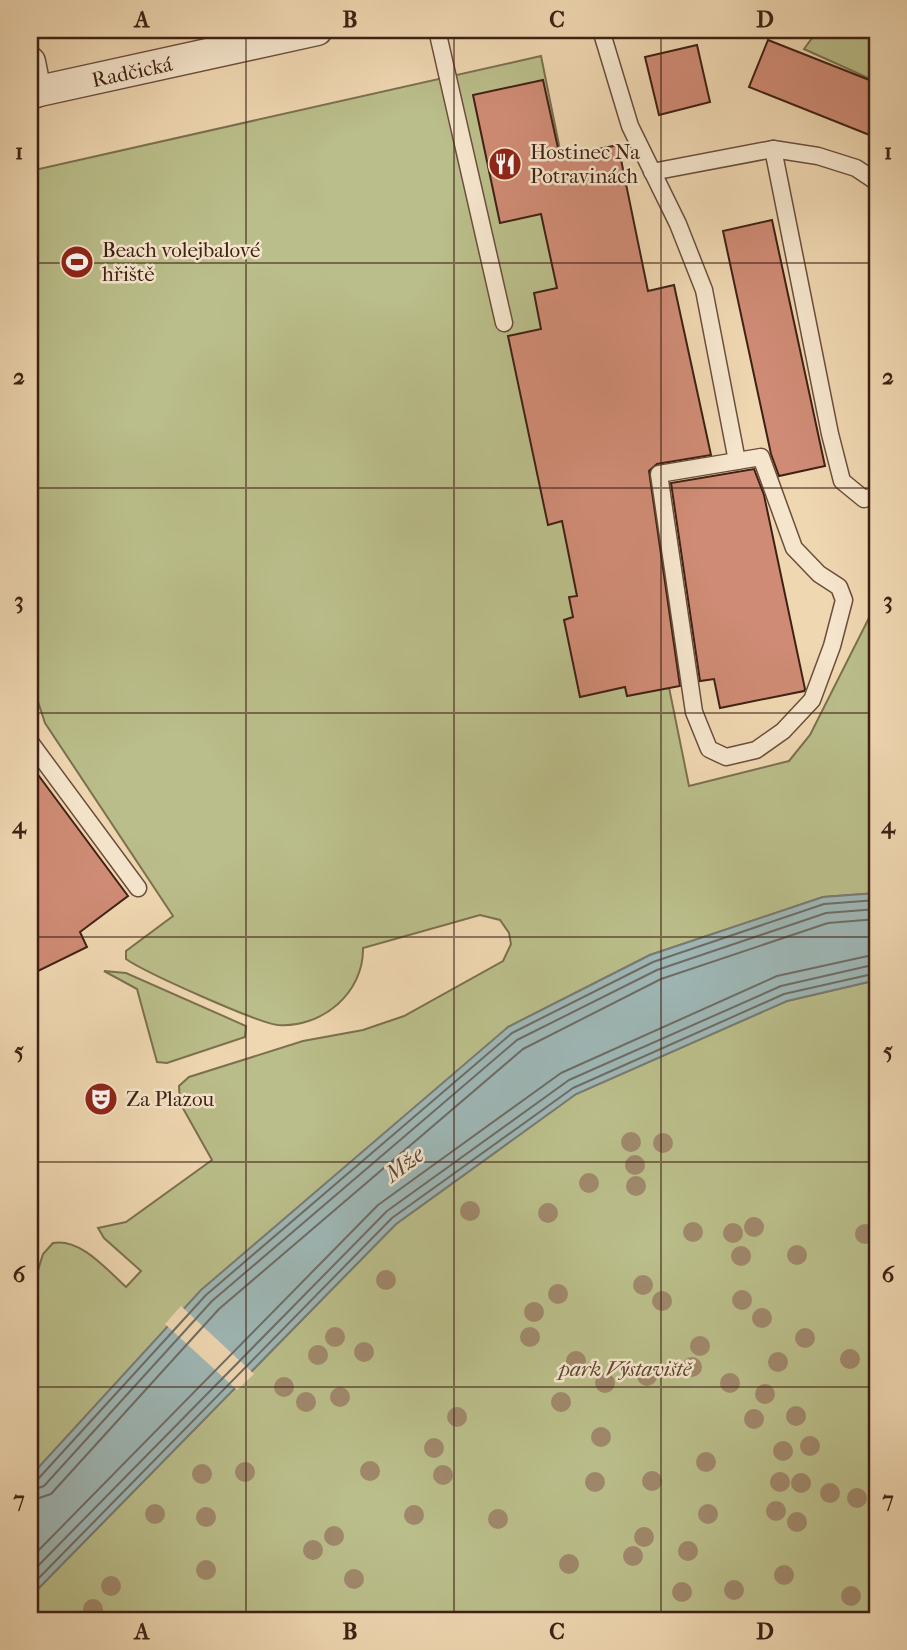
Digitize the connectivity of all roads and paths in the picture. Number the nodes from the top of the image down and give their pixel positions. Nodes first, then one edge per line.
1 (317, 30) edge
2 (437, 30) edge
3 (601, 30) edge
4 (30, 62) edge
5 (33, 93) edge
6 (773, 149) junction
7 (652, 172) junction
8 (877, 181) edge
9 (504, 323) dead end
10 (737, 461) junction
11 (877, 495) edge
12 (30, 742) edge
13 (138, 888) dead end

1 - 5 street, Radčická
2 - 9 lane
3 - 7 lane
4 - 5 street
6 - 7 lane
6 - 8 lane
6 - 11 lane
7 - 10 lane
10 - 10 lane
12 - 13 lane

